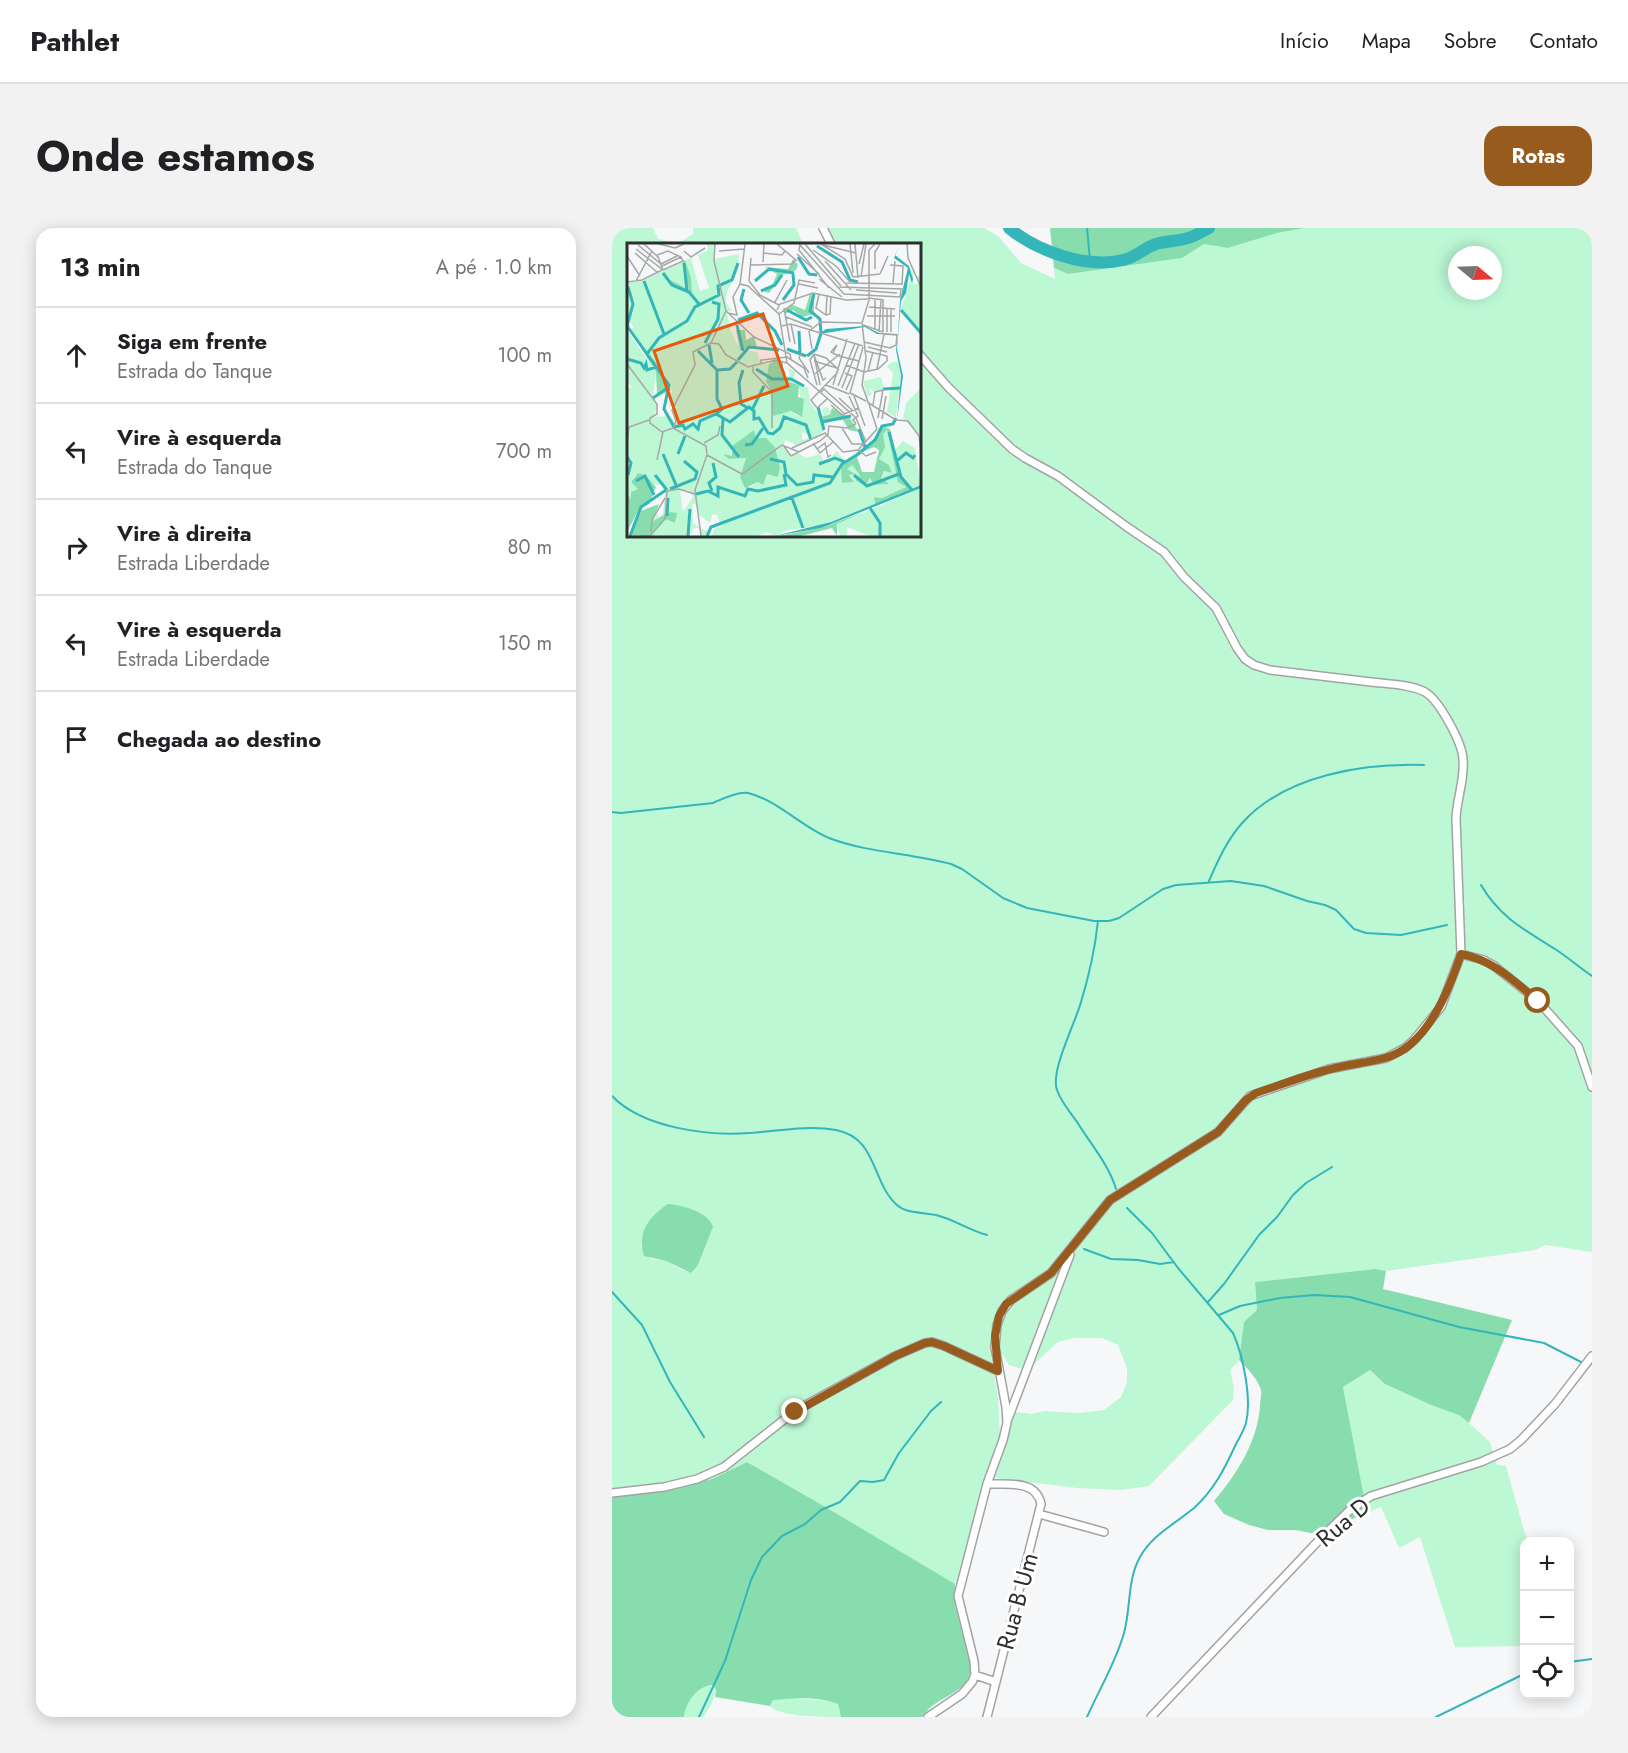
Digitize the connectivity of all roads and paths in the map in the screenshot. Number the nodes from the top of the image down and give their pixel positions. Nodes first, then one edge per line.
1 (823, 228) edge
2 (830, 243) edge
3 (921, 356) edge
4 (1461, 954) junction
5 (1592, 1087) edge
6 (1073, 1247) junction
7 (1592, 1356) edge
8 (998, 1371) junction
9 (1007, 1423) junction
10 (987, 1484) junction
11 (612, 1493) edge
12 (1039, 1514) junction
13 (1104, 1532) dead end
14 (975, 1675) junction
15 (996, 1682) junction
16 (928, 1717) edge
17 (987, 1717) edge
18 (1151, 1717) edge

1 - 2 street
3 - 4 street
4 - 5 street
4 - 6 street
6 - 8 street
6 - 9 street
7 - 18 street, Rua D
8 - 9 street
8 - 11 street
9 - 10 street
10 - 12 street, Rua B Um
10 - 14 street
12 - 13 street
12 - 15 street, Rua B Um
14 - 15 street
14 - 16 street
15 - 17 street, Rua B Um

